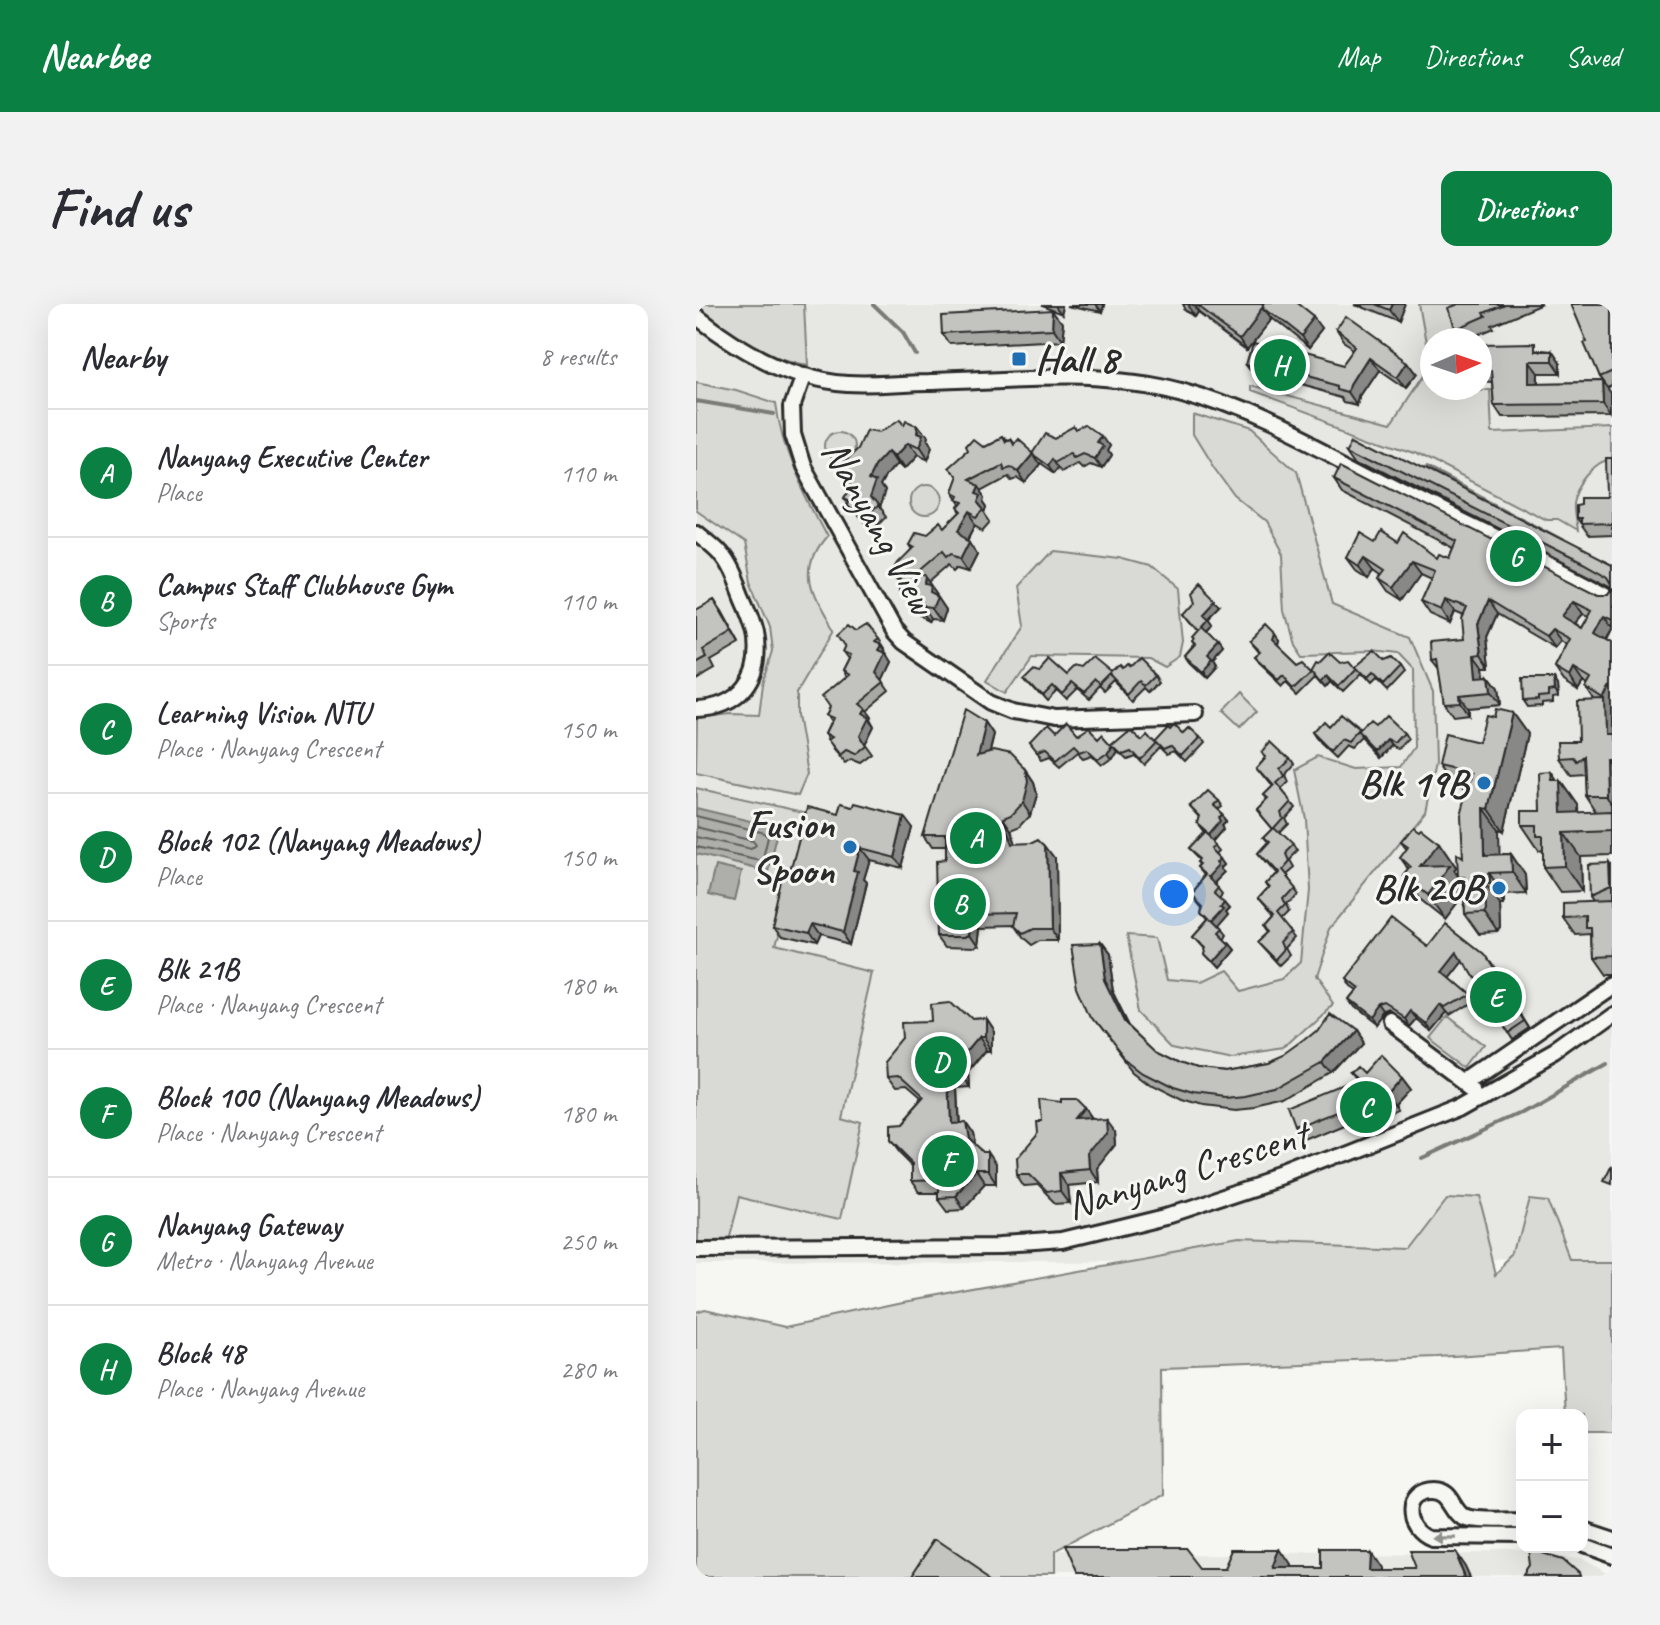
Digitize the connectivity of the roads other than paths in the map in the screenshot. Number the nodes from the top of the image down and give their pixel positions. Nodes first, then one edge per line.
1 (697, 316) edge
2 (803, 375) junction
3 (696, 532) edge
4 (1612, 598) edge
5 (696, 709) edge
6 (1195, 714) dead end
7 (1612, 984) edge
8 (1612, 1014) edge
9 (1390, 1024) dead end
10 (1469, 1082) junction
11 (1486, 1095) junction
12 (696, 1248) edge
13 (1516, 1520) edge
14 (1588, 1530) edge
15 (1516, 1537) edge
16 (1612, 1538) edge
17 (1588, 1547) edge
18 (1612, 1556) edge

1 - 2 street
2 - 4 street
2 - 6 street, Nanyang View
3 - 5 street
7 - 10 street
8 - 11 street, Nanyang Crescent
9 - 10 street
10 - 11 street
11 - 12 street, Nanyang Crescent
15 -> 13 street
14 - 16 street
17 - 18 street

